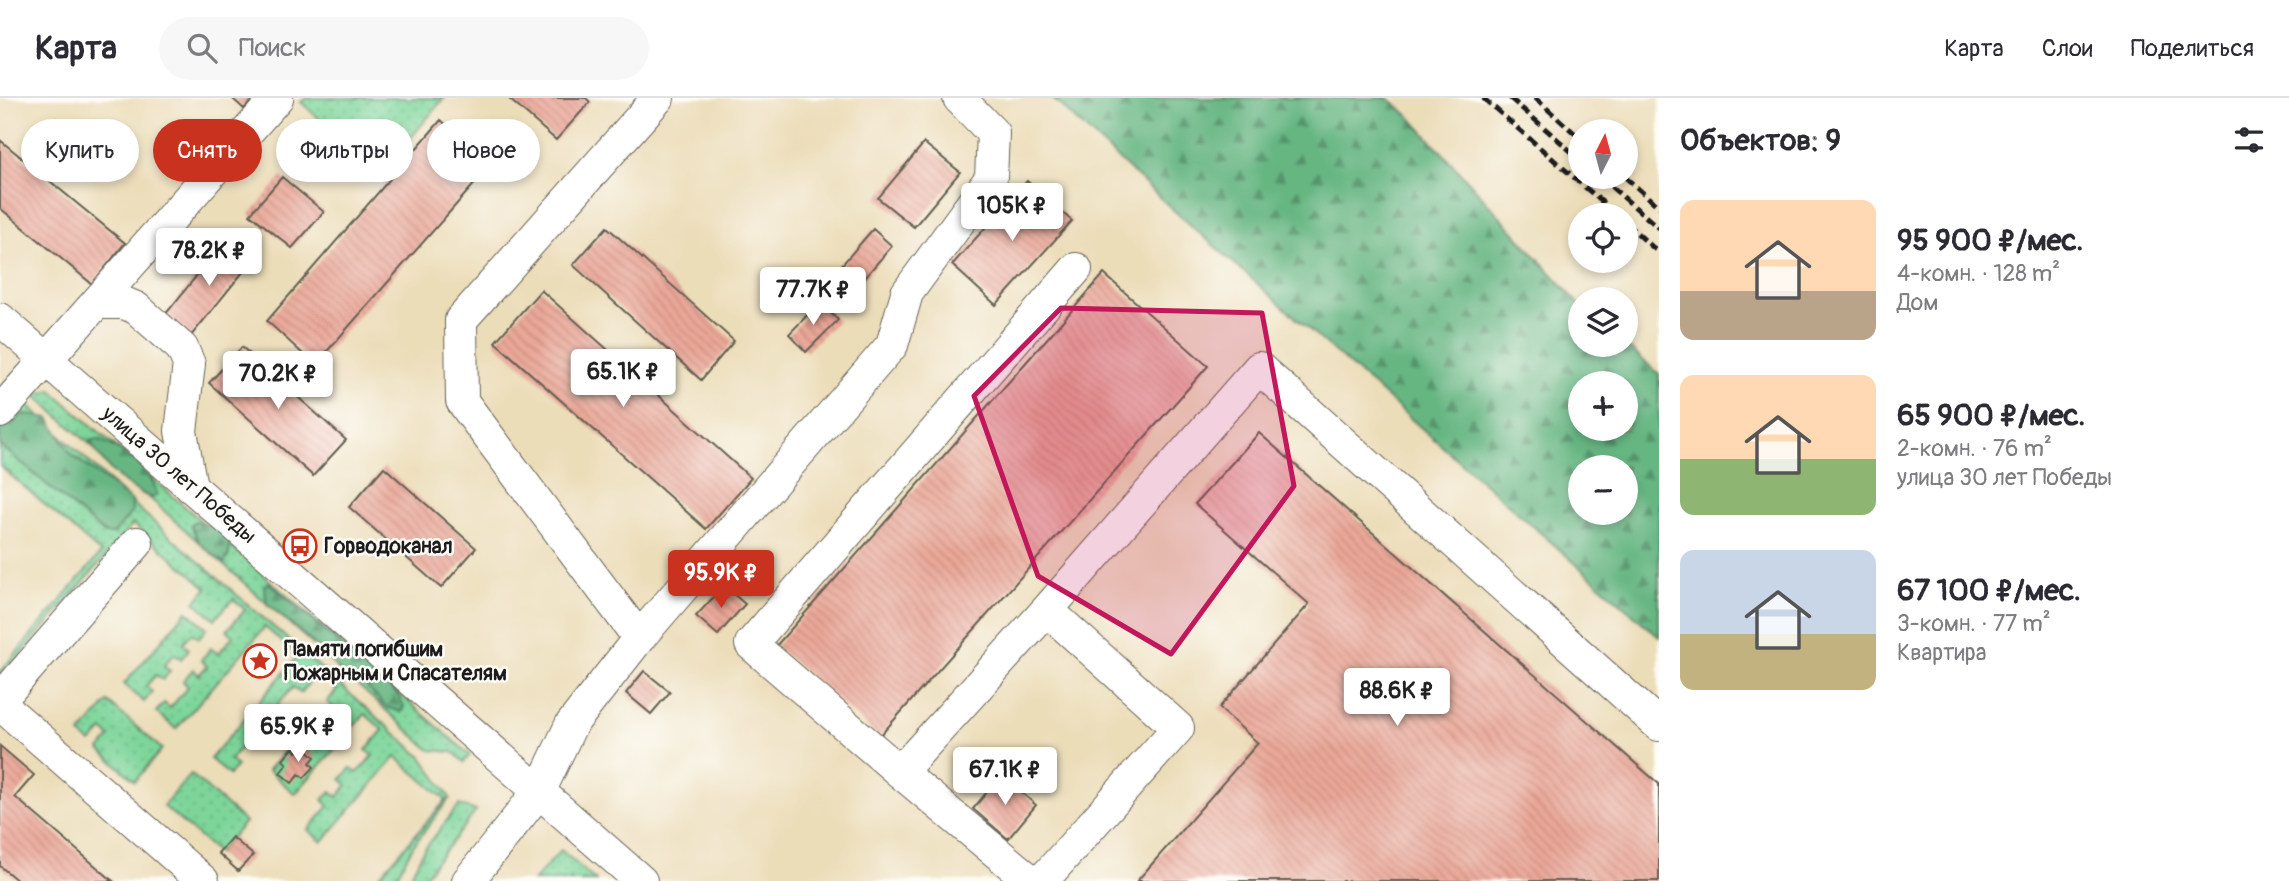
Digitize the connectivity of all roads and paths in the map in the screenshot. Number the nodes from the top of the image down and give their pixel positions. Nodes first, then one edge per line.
1 (277, 98) edge
2 (658, 98) edge
3 (959, 98) edge
4 (1076, 269) dead end
5 (96, 303) junction
6 (0, 319) edge
7 (46, 359) junction
8 (0, 412) edge
9 (191, 487) junction
10 (137, 543) dead end
11 (1047, 610) junction
12 (639, 638) junction
13 (0, 702) edge
14 (1659, 725) edge
15 (900, 772) junction
16 (540, 790) junction
17 (203, 881) edge
18 (468, 881) edge
19 (641, 881) edge
20 (1031, 881) edge
21 (1042, 881) edge

1 - 5 street
2 - 12 street
3 - 12 street
4 - 15 street
5 - 7 street
5 - 9 street
6 - 7 street, улица 30 лет Победы
7 - 8 street
7 - 9 street, улица 30 лет Победы
9 - 16 street, улица 30 лет Победы
10 - 13 street
11 - 14 street
11 - 15 street
11 - 21 street
12 - 16 street
13 - 17 street
15 - 20 street
16 - 18 street
16 - 19 street, улица 30 лет Победы

